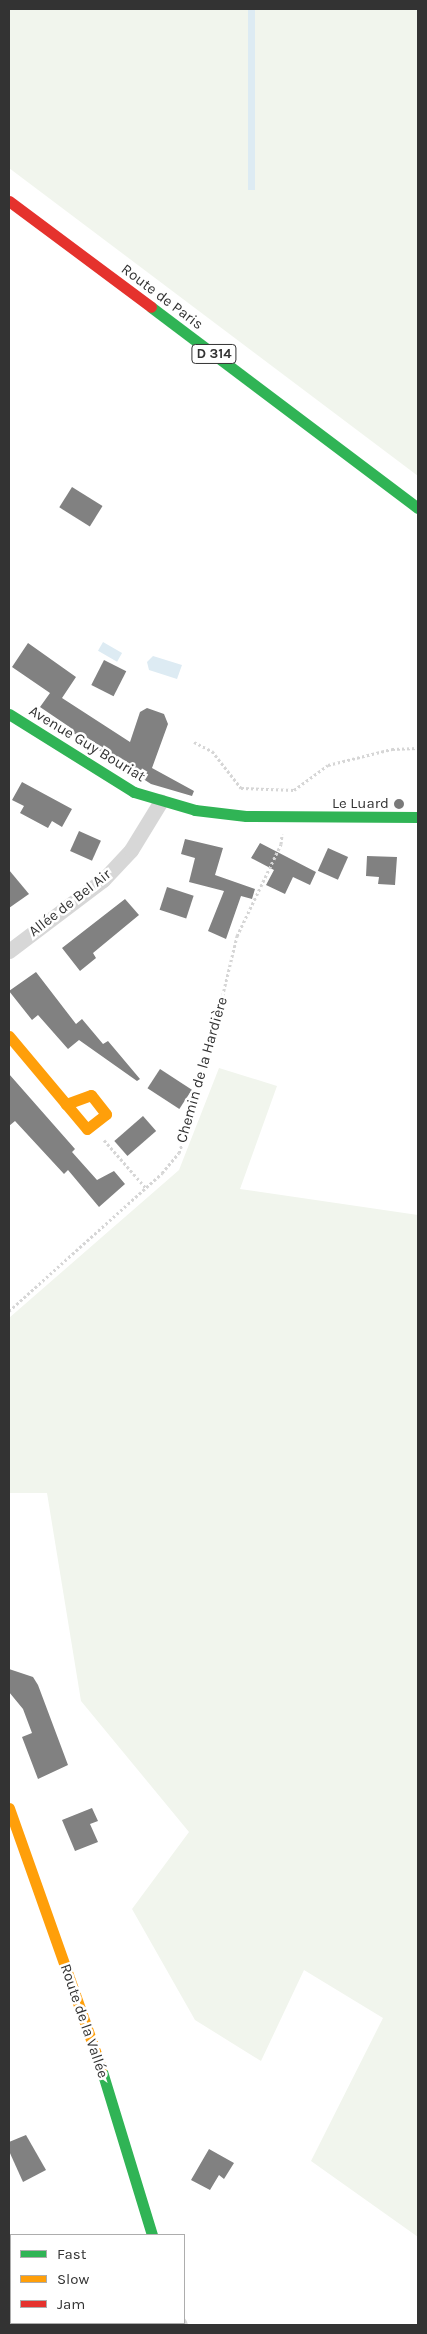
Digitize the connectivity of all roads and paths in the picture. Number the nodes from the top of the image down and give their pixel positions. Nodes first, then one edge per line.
1 (9, 201) edge
2 (418, 508) edge
3 (9, 714) edge
4 (194, 742) dead end
5 (418, 748) edge
6 (160, 801) junction
7 (418, 817) edge
8 (282, 826) dead end
9 (9, 951) edge
10 (9, 1036) edge
11 (66, 1104) junction
12 (92, 1126) junction
13 (146, 1188) junction
14 (9, 1311) edge
15 (9, 1808) edge
16 (152, 2234) edge

1 - 2 street, Route de Paris / D 314
3 - 6 street, Avenue Guy Bouriat
4 - 5 path
6 - 7 street, Avenue Guy Bouriat
6 - 9 street, Allée de Bel Air
8 - 13 path, Chemin de la Hardière
10 - 11 street
11 - 12 street
11 - 12 street
12 - 13 path
13 - 14 path, Chemin de la Hardière
15 - 16 street, Route de la Vallée

